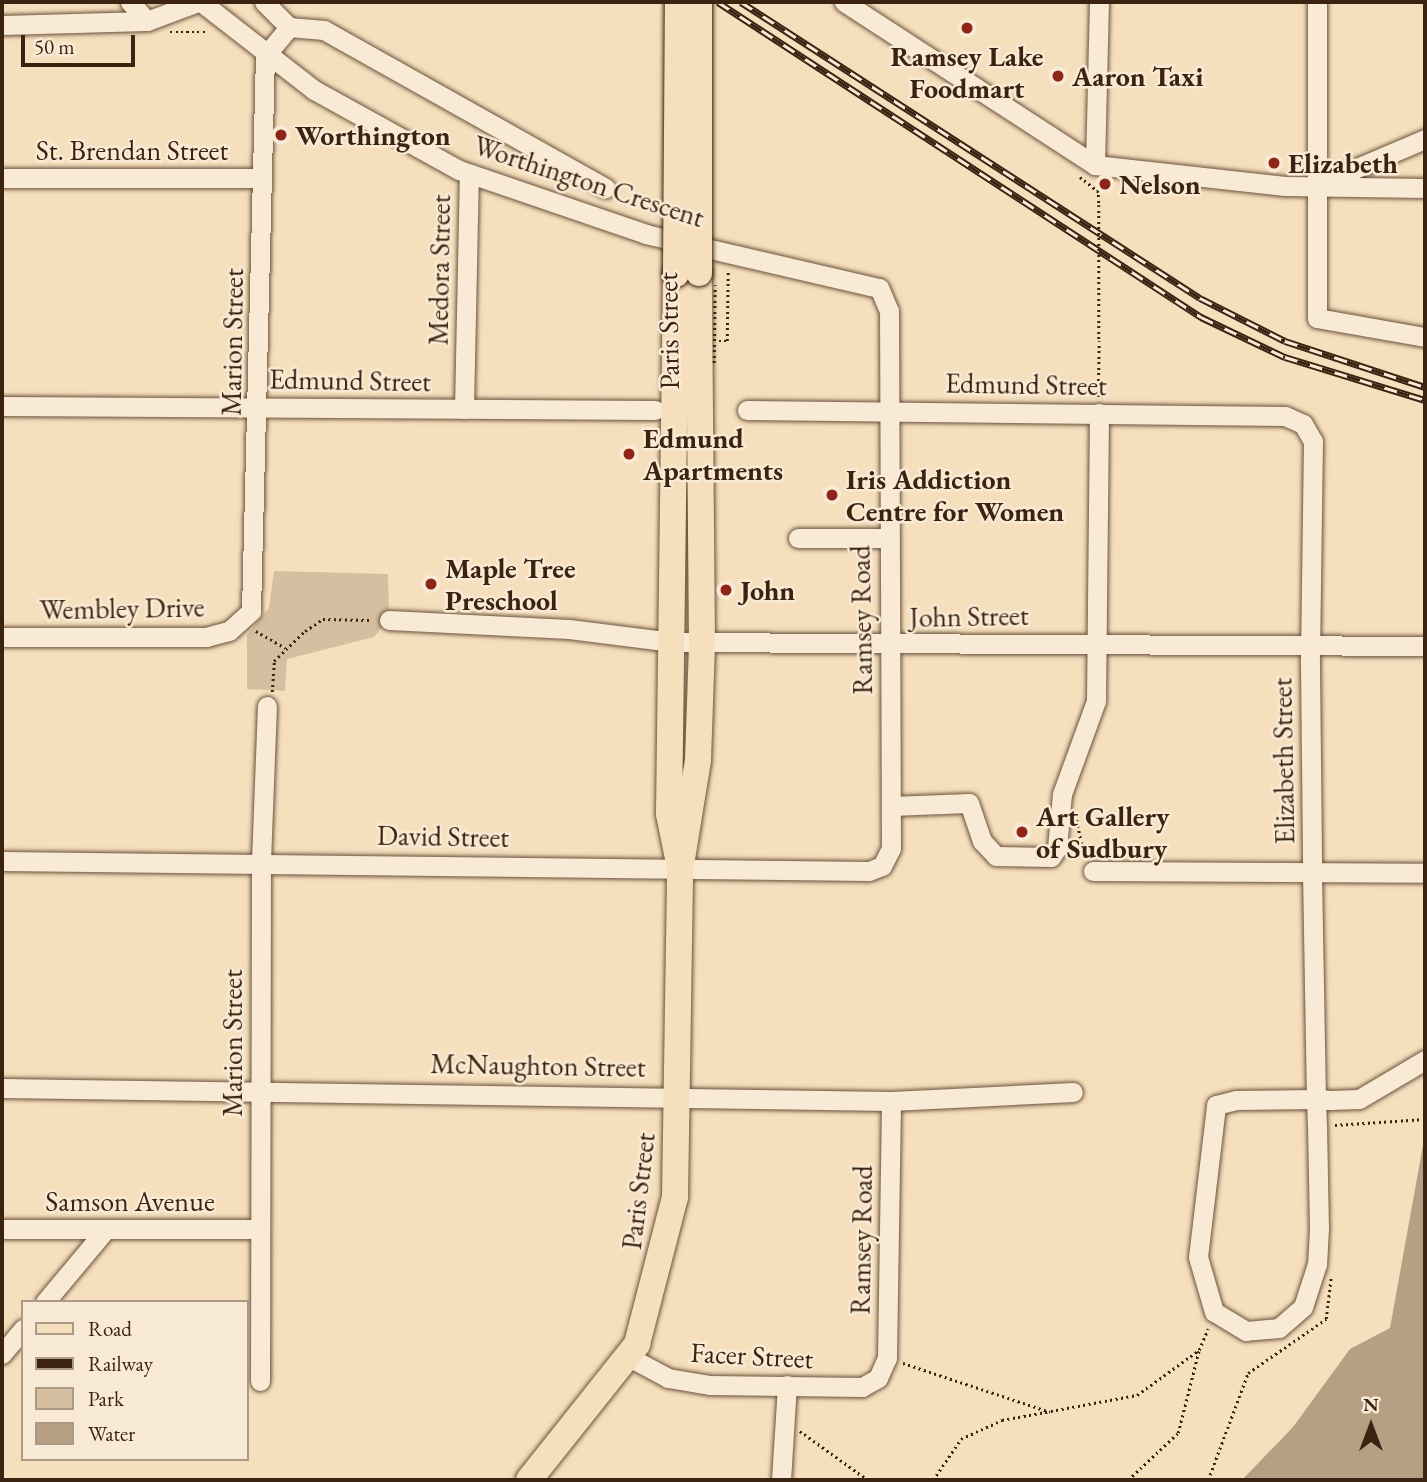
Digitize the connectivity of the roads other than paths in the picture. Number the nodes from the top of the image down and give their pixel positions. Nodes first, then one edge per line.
1 (130, 2) edge
2 (200, 2) edge
3 (264, 2) edge
4 (678, 2) edge
5 (699, 2) edge
6 (1098, 2) edge
7 (1317, 2) edge
8 (852, 4) edge
9 (147, 21) junction
10 (2, 26) edge
11 (289, 27) junction
12 (265, 56) junction
13 (1425, 139) edge
14 (1095, 165) junction
15 (469, 174) junction
16 (2, 178) edge
17 (262, 178) junction
18 (1313, 186) junction
19 (606, 188) dead end
20 (1425, 188) edge
21 (687, 273) junction
22 (879, 288) joint
23 (1425, 337) edge
24 (2, 406) edge
25 (259, 407) junction
26 (1093, 407) junction
27 (464, 409) junction
28 (655, 410) dead end
29 (747, 410) dead end
30 (889, 410) junction
31 (1303, 424) joint
32 (798, 538) dead end
33 (887, 538) junction
34 (382, 620) road end
35 (248, 627) joint
36 (2, 637) edge
37 (672, 642) junction
38 (1097, 642) junction
39 (702, 643) junction
40 (1310, 643) junction
41 (891, 645) junction
42 (1425, 646) edge
43 (270, 697) road end
44 (891, 806) junction
45 (2, 861) edge
46 (261, 861) junction
47 (882, 866) joint
48 (680, 868) junction
49 (1093, 871) dead end
50 (1312, 872) junction
51 (1425, 873) edge
52 (1425, 1060) edge
53 (2, 1088) edge
54 (260, 1090) junction
55 (1073, 1092) dead end
56 (679, 1095) junction
57 (1316, 1099) junction
58 (891, 1101) junction
59 (106, 1228) junction
60 (258, 1228) junction
61 (2, 1229) edge
62 (47, 1300) edge
63 (21, 1331) edge
64 (2, 1354) edge
65 (628, 1356) junction
66 (878, 1378) joint
67 (260, 1381) dead end
68 (787, 1385) junction
69 (529, 1480) edge
70 (781, 1480) edge

1 - 9 street
2 - 9 street
2 - 12 street, Worthington Crescent
3 - 11 street
4 - 21 main road, Paris Street, bridge
5 - 21 main road, Paris Street, bridge
6 - 14 street
7 - 18 street
8 - 14 street
9 - 10 street
11 - 12 street
11 - 19 street
12 - 15 street, Worthington Crescent
12 - 17 street, Marion Street
13 - 18 street
14 - 18 street
15 - 22 street, Worthington Crescent
15 - 27 street, Medora Street
16 - 17 street, St. Brendan Street
17 - 25 street, Marion Street
18 - 20 street
18 - 23 street
21 - 37 main road, Paris Street
21 - 39 main road, Paris Street
22 - 30 street, Ramsey Road
24 - 25 street, Edmund Street
25 - 27 street, Edmund Street
25 - 35 street, Marion Street
26 - 30 street, Edmund Street
26 - 31 street, Edmund Street
26 - 38 street
27 - 28 street, Edmund Street
29 - 30 street, Edmund Street
30 - 33 street, Ramsey Road
31 - 40 street, Elizabeth Street
32 - 33 street
33 - 41 street, Ramsey Road
34 - 37 street, John Street
35 - 36 street, Wembley Drive
37 - 39 street, John Street
37 - 48 main road, Paris Street
38 - 40 street, John Street
38 - 41 street, John Street
38 - 44 street
39 - 41 street, John Street
39 - 48 main road, Paris Street
40 - 42 street, John Street
40 - 50 street, Elizabeth Street
41 - 44 street, Ramsey Road
43 - 46 street, Marion Street
44 - 47 street, Ramsey Road
45 - 46 street, David Street
46 - 48 street, David Street
46 - 54 street, Marion Street
47 - 48 street, David Street
48 - 56 main road, Paris Street
49 - 50 street
50 - 51 street
50 - 57 street, Elizabeth Street
52 - 57 street
53 - 54 street, McNaughton Street
54 - 56 street, McNaughton Street
54 - 60 street, Marion Street
55 - 58 street, McNaughton Street
56 - 58 street, McNaughton Street
56 - 65 main road, Paris Street
57 - 57 street, Elizabeth Street
58 - 66 street, Ramsey Road
59 - 60 street, Samson Avenue
59 - 61 street, Samson Avenue
59 - 62 street
60 - 67 street, Marion Street
63 - 64 street
65 - 68 street, Facer Street
65 - 69 main road, Paris Street
66 - 68 street, Facer Street
68 - 70 street

